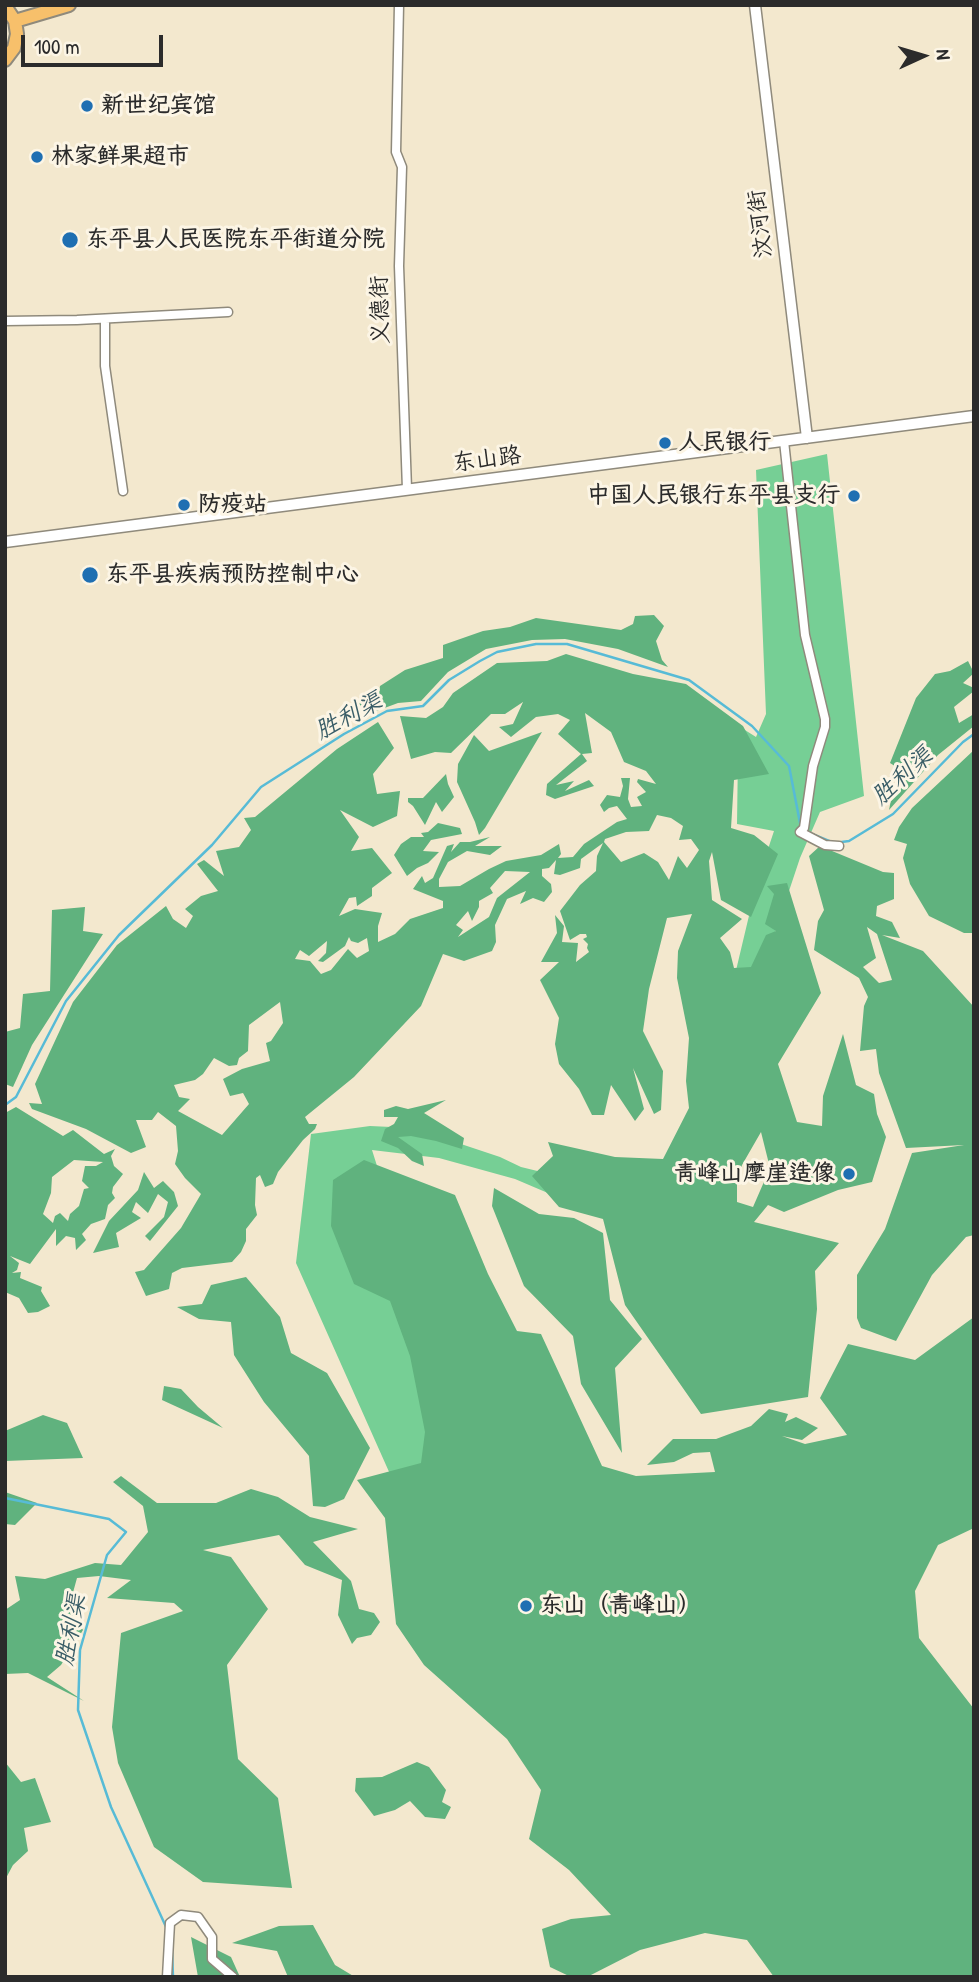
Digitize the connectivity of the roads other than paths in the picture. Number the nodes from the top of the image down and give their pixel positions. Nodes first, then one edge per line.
1 (69, 5) edge
2 (398, 5) edge
3 (755, 5) edge
4 (5, 6) edge
5 (15, 21) junction
6 (5, 60) edge
7 (228, 312) dead end
8 (105, 319) junction
9 (5, 321) edge
10 (974, 416) edge
11 (807, 438) junction
12 (784, 441) junction
13 (407, 489) junction
14 (123, 491) dead end
15 (5, 542) edge
16 (839, 846) dead end
17 (167, 1977) edge
18 (233, 1977) edge

1 - 5 main road
2 - 13 street, 义德街
3 - 11 street, 汶河街
4 - 5 main road
5 - 6 main road
7 - 8 street
8 - 9 street
8 - 14 street
10 - 11 street, 东山路
11 - 12 street, 东山路
12 - 13 street, 东山路
12 - 16 street
13 - 15 street, 东山路
17 - 18 street

